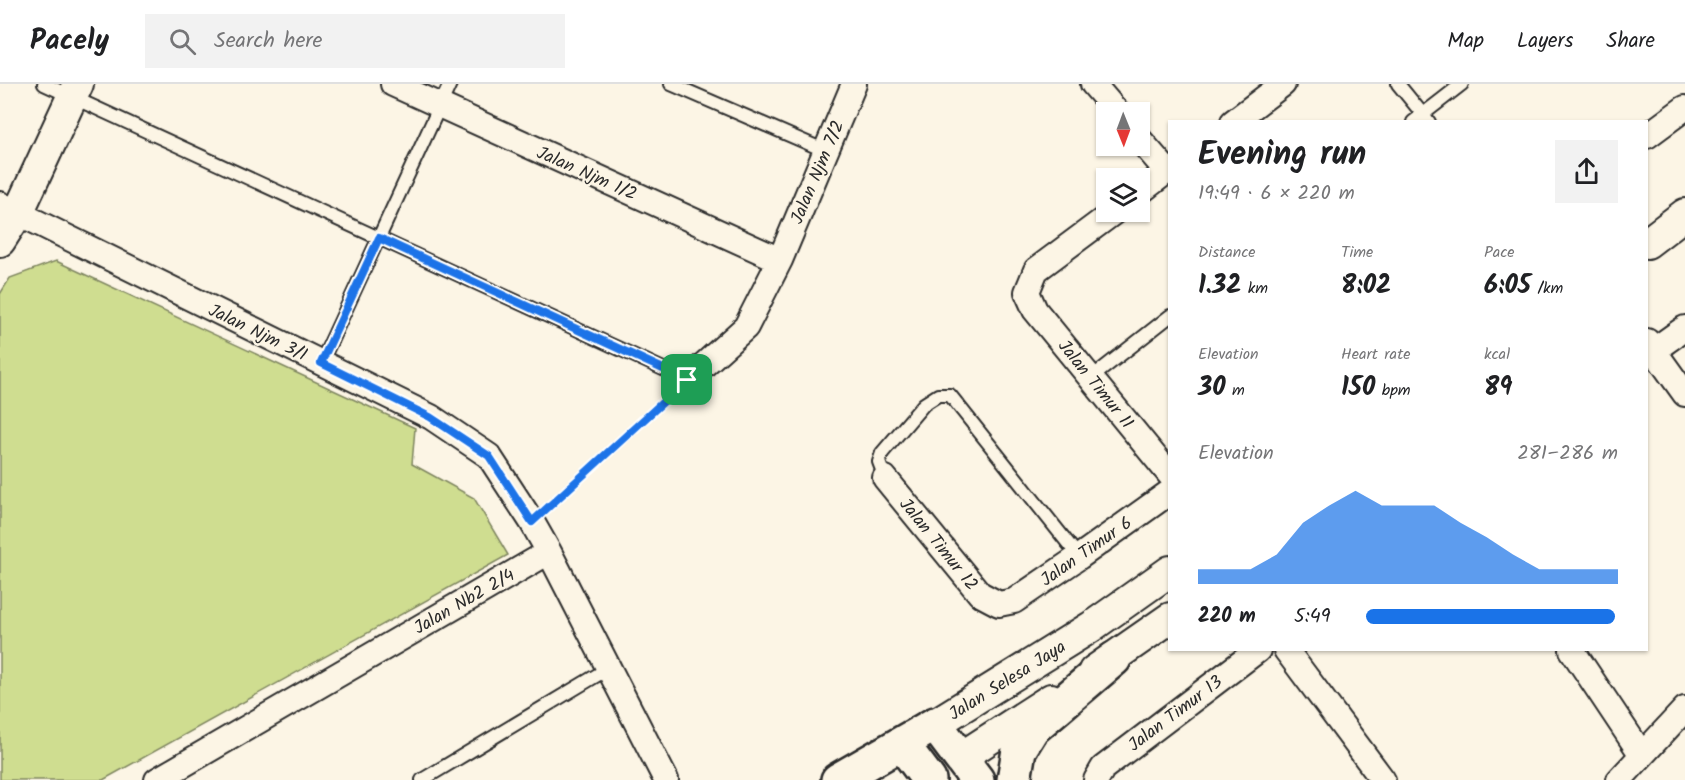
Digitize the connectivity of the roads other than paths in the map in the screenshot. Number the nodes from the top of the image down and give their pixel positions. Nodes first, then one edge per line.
1 (44, 84) edge
2 (393, 84) edge
3 (450, 84) edge
4 (671, 84) edge
5 (854, 84) edge
6 (1093, 84) edge
7 (1283, 84) edge
8 (1398, 84) edge
9 (1462, 84) edge
10 (75, 90) edge
11 (1108, 102) edge
12 (440, 106) junction
13 (1685, 108) edge
14 (1421, 119) edge
15 (1236, 120) edge
16 (1648, 135) edge
17 (1150, 150) edge
18 (826, 151) junction
19 (1168, 169) edge
20 (1168, 171) edge
21 (1150, 184) edge
22 (9, 208) edge
23 (1685, 214) edge
24 (1101, 222) edge
25 (379, 238) junction
26 (0, 241) edge
27 (1648, 242) edge
28 (780, 260) junction
29 (1168, 318) edge
30 (1685, 328) edge
31 (1649, 349) edge
32 (321, 363) junction
33 (1091, 378) junction
34 (687, 380) joint
35 (1685, 394) edge
36 (1168, 472) edge
37 (885, 478) joint
38 (1168, 493) edge
39 (549, 552) junction
40 (1079, 557) junction
41 (1168, 572) edge
42 (999, 604) joint
43 (1168, 619) edge
44 (1257, 651) edge
45 (1287, 651) edge
46 (1573, 651) edge
47 (1114, 658) junction
48 (609, 668) junction
49 (1685, 709) edge
50 (935, 724) junction
51 (902, 744) junction
52 (1642, 755) junction
53 (969, 769) edge
54 (161, 779) edge
55 (422, 780) edge
56 (666, 780) edge
57 (838, 780) edge
58 (928, 780) edge
59 (1014, 780) edge
60 (1096, 780) edge
61 (1383, 780) edge
62 (1619, 780) edge

1 - 10 lane
2 - 12 street, Jalan Njm 1/2
3 - 12 lane
4 - 18 lane
5 - 18 street, Jalan Njm 7/2
6 - 11 street
7 - 15 street
8 - 14 lane
9 - 14 lane
10 - 22 street
10 - 25 lane
12 - 25 lane
12 - 28 street, Jalan Njm 1/2
13 - 16 street
17 - 19 street
18 - 28 street, Jalan Njm 7/2
20 - 21 street
22 - 26 street
22 - 32 street, Jalan Njm 3/1
23 - 27 street
24 - 33 street, Jalan Timur 11
25 - 32 lane
25 - 34 lane
28 - 34 street, Jalan Njm 7/2
29 - 33 lane
30 - 31 street
31 - 35 street
32 - 39 street, Jalan Njm 3/1
33 - 36 street, Jalan Timur 11
37 - 40 lane
37 - 42 street, Jalan Timur 12
38 - 40 street, Jalan Timur 6
39 - 48 street
39 - 54 street, Jalan Nb2 2/4
40 - 42 street, Jalan Timur 6
41 - 50 street, Jalan Selesa Jaya
43 - 47 street
44 - 60 street, Jalan Timur 13
45 - 61 street
46 - 52 street
47 - 53 street
47 - 59 main road
48 - 55 lane
48 - 56 street
49 - 52 street
50 - 51 main road, Jalan Selesa Jaya
50 - 53 main road
51 - 57 main road, Jalan Selesa Jaya
51 - 58 main road
52 - 62 street
53 - 58 main road

